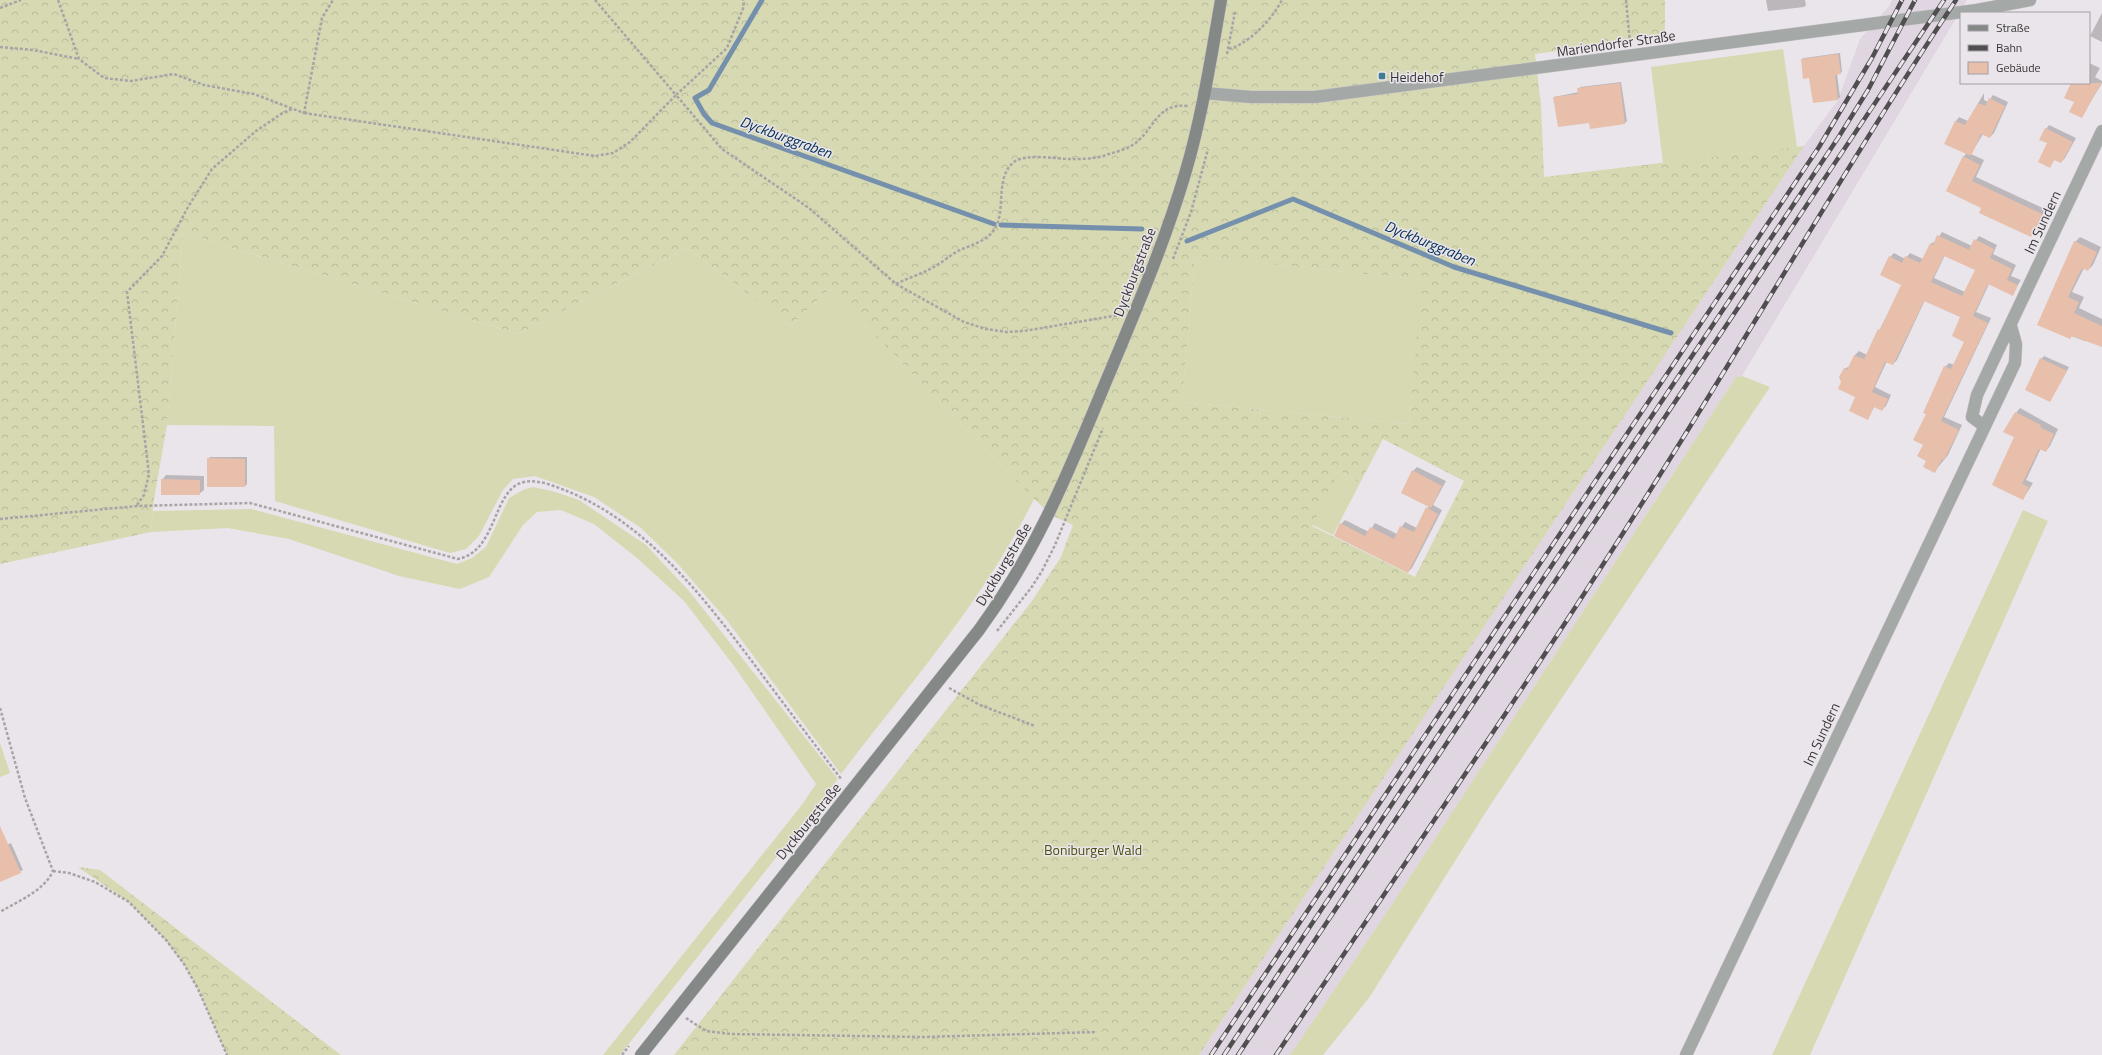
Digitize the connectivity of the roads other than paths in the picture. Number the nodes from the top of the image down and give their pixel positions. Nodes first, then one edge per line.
1 (1221, 0) edge
2 (2030, 0) edge
3 (1960, 12) edge
4 (1962, 12) edge
5 (1204, 93) junction
6 (2102, 131) edge
7 (2011, 326) junction
8 (1984, 426) junction
9 (641, 1055) edge
10 (1686, 1055) edge

1 - 5 street, Dyckburgstraße
2 - 4 street, Mariendorfer Straße
3 - 5 street, Mariendorfer Straße
5 - 9 street, Dyckburgstraße
6 - 7 street, Im Sundern
7 - 8 street, Im Sundern
7 - 8 street, Im Sundern
8 - 10 street, Im Sundern

